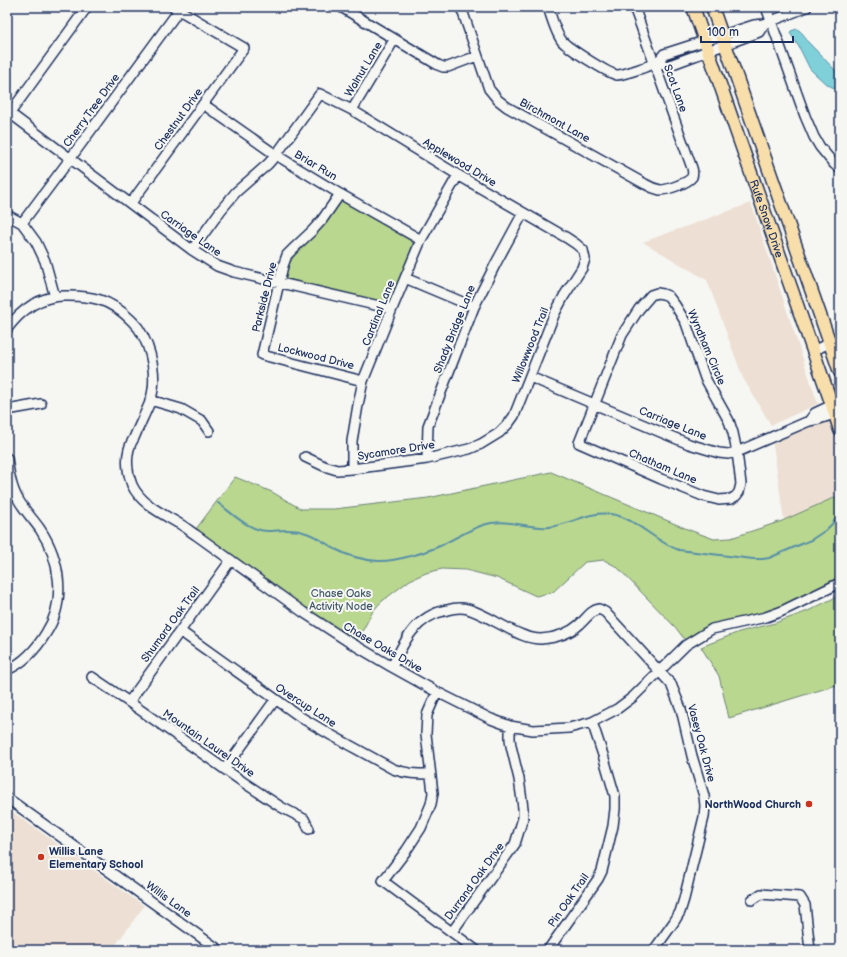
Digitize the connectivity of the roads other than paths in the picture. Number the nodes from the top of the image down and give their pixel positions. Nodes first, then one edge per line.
1 (86, 7) edge
2 (341, 7) edge
3 (461, 7) edge
4 (548, 7) edge
5 (693, 7) edge
6 (712, 7) edge
7 (766, 7) edge
8 (807, 7) edge
9 (176, 8) edge
10 (634, 8) edge
11 (767, 23) junction
12 (394, 40) junction
13 (723, 40) junction
14 (707, 45) junction
15 (477, 56) junction
16 (656, 62) junction
17 (203, 104) junction
18 (352, 110) junction
19 (9, 112) edge
20 (276, 155) junction
21 (70, 159) junction
22 (840, 169) edge
23 (458, 175) junction
24 (692, 176) joint
25 (340, 194) junction
26 (130, 203) junction
27 (524, 213) junction
28 (7, 215) edge
29 (22, 223) junction
30 (421, 240) junction
31 (794, 242) junction
32 (777, 248) junction
33 (192, 250) junction
34 (584, 255) joint
35 (405, 278) junction
36 (279, 282) junction
37 (54, 296) junction
38 (474, 307) junction
39 (392, 309) junction
40 (7, 329) edge
41 (835, 341) edge
42 (812, 351) junction
43 (262, 355) joint
44 (840, 372) edge
45 (530, 377) junction
46 (363, 381) junction
47 (150, 400) junction
48 (41, 404) dead end
49 (595, 404) junction
50 (837, 408) edge
51 (7, 410) edge
52 (840, 430) edge
53 (210, 431) dead end
54 (490, 439) joint
55 (737, 452) junction
56 (305, 457) dead end
57 (7, 458) edge
58 (427, 459) junction
59 (352, 469) junction
60 (231, 560) junction
61 (840, 583) edge
62 (180, 631) junction
63 (392, 667) junction
64 (7, 670) edge
65 (660, 671) junction
66 (92, 678) dead end
67 (437, 692) junction
68 (275, 700) junction
69 (129, 702) junction
70 (592, 722) junction
71 (510, 726) junction
72 (225, 769) junction
73 (430, 774) junction
74 (7, 798) edge
75 (309, 829) dead end
76 (752, 900) dead end
77 (452, 932) junction
78 (219, 950) edge
79 (476, 950) edge
80 (548, 950) edge
81 (654, 950) edge
82 (810, 950) edge

1 - 19 street
2 - 12 street
3 - 15 street, Birchmont Lane
4 - 16 street
5 - 14 main road, Rufe Snow Drive
6 - 13 main road, Rufe Snow Drive
7 - 11 street
8 - 11 street
9 - 17 street, Chestnut Drive
9 - 21 street, Cherry Tree Drive
10 - 16 street, Scot Lane
11 - 13 street
11 - 22 street
12 - 15 street
12 - 18 street, Walnut Lane
13 - 14 street
13 - 31 main road, Rufe Snow Drive
14 - 16 street
14 - 32 main road, Rufe Snow Drive
15 - 24 street, Birchmont Lane
16 - 24 street, Scot Lane
17 - 20 street, Briar Run
17 - 26 street, Chestnut Drive
18 - 20 street, Applewood Drive
18 - 23 street, Applewood Drive
19 - 21 street, Carriage Lane
20 - 25 street, Briar Run
20 - 33 street
21 - 26 street, Carriage Lane
21 - 29 street, Cherry Tree Drive
23 - 27 street, Applewood Drive
23 - 30 street, Cardinal Lane
25 - 30 street, Briar Run
25 - 36 street, Parkside Drive
26 - 33 street, Carriage Lane
27 - 34 street, Applewood Drive
27 - 38 street, Shady Bridge Lane
28 - 29 street
29 - 37 street
30 - 35 street, Cardinal Lane
31 - 32 main road
31 - 41 main road, Rufe Snow Drive
32 - 42 main road, Rufe Snow Drive
33 - 36 street, Carriage Lane
34 - 45 street, Willowwood Trail
35 - 38 street
35 - 39 street, Cardinal Lane
36 - 39 street, Carriage Lane
36 - 43 street, Parkside Drive
37 - 40 street, Chase Oaks Drive
37 - 47 street, Chase Oaks Drive
38 - 58 street, Shady Bridge Lane
39 - 46 street, Cardinal Lane
41 - 42 street
41 - 44 main road, Rufe Snow Drive
42 - 50 main road, Rufe Snow Drive
43 - 46 street, Lockwood Drive
45 - 49 street, Carriage Lane
45 - 54 street, Willowwood Trail
46 - 59 street, Cardinal Lane
47 - 53 street
47 - 60 street, Chase Oaks Drive
48 - 51 street
49 - 55 street, Carriage Lane
49 - 55 street, Chatham Lane
49 - 55 street, Wyndham Circle
50 - 52 main road, Rufe Snow Drive
50 - 55 street, Carriage Lane
54 - 58 street, Sycamore Drive
56 - 59 street, Sycamore Drive
57 - 64 street
58 - 59 street, Sycamore Drive
60 - 62 street, Shumard Oak Trail
60 - 63 street, Chase Oaks Drive
61 - 65 street, Chase Oaks Drive
62 - 68 street, Overcup Lane
62 - 69 street, Shumard Oak Trail
63 - 65 street, Vasey Oak Drive
63 - 67 street, Chase Oaks Drive
65 - 70 street, Chase Oaks Drive
65 - 81 street, Vasey Oak Drive
66 - 69 street, Mountain Laurel Drive
67 - 71 street, Chase Oaks Drive
67 - 73 street
68 - 72 street
68 - 73 street, Overcup Lane
69 - 72 street, Mountain Laurel Drive
70 - 71 street, Chase Oaks Drive
70 - 80 street, Pin Oak Trail
71 - 77 street, Durrand Oak Drive
72 - 75 street, Mountain Laurel Drive
73 - 77 street
74 - 78 street, Willis Lane
76 - 82 street
77 - 79 street

